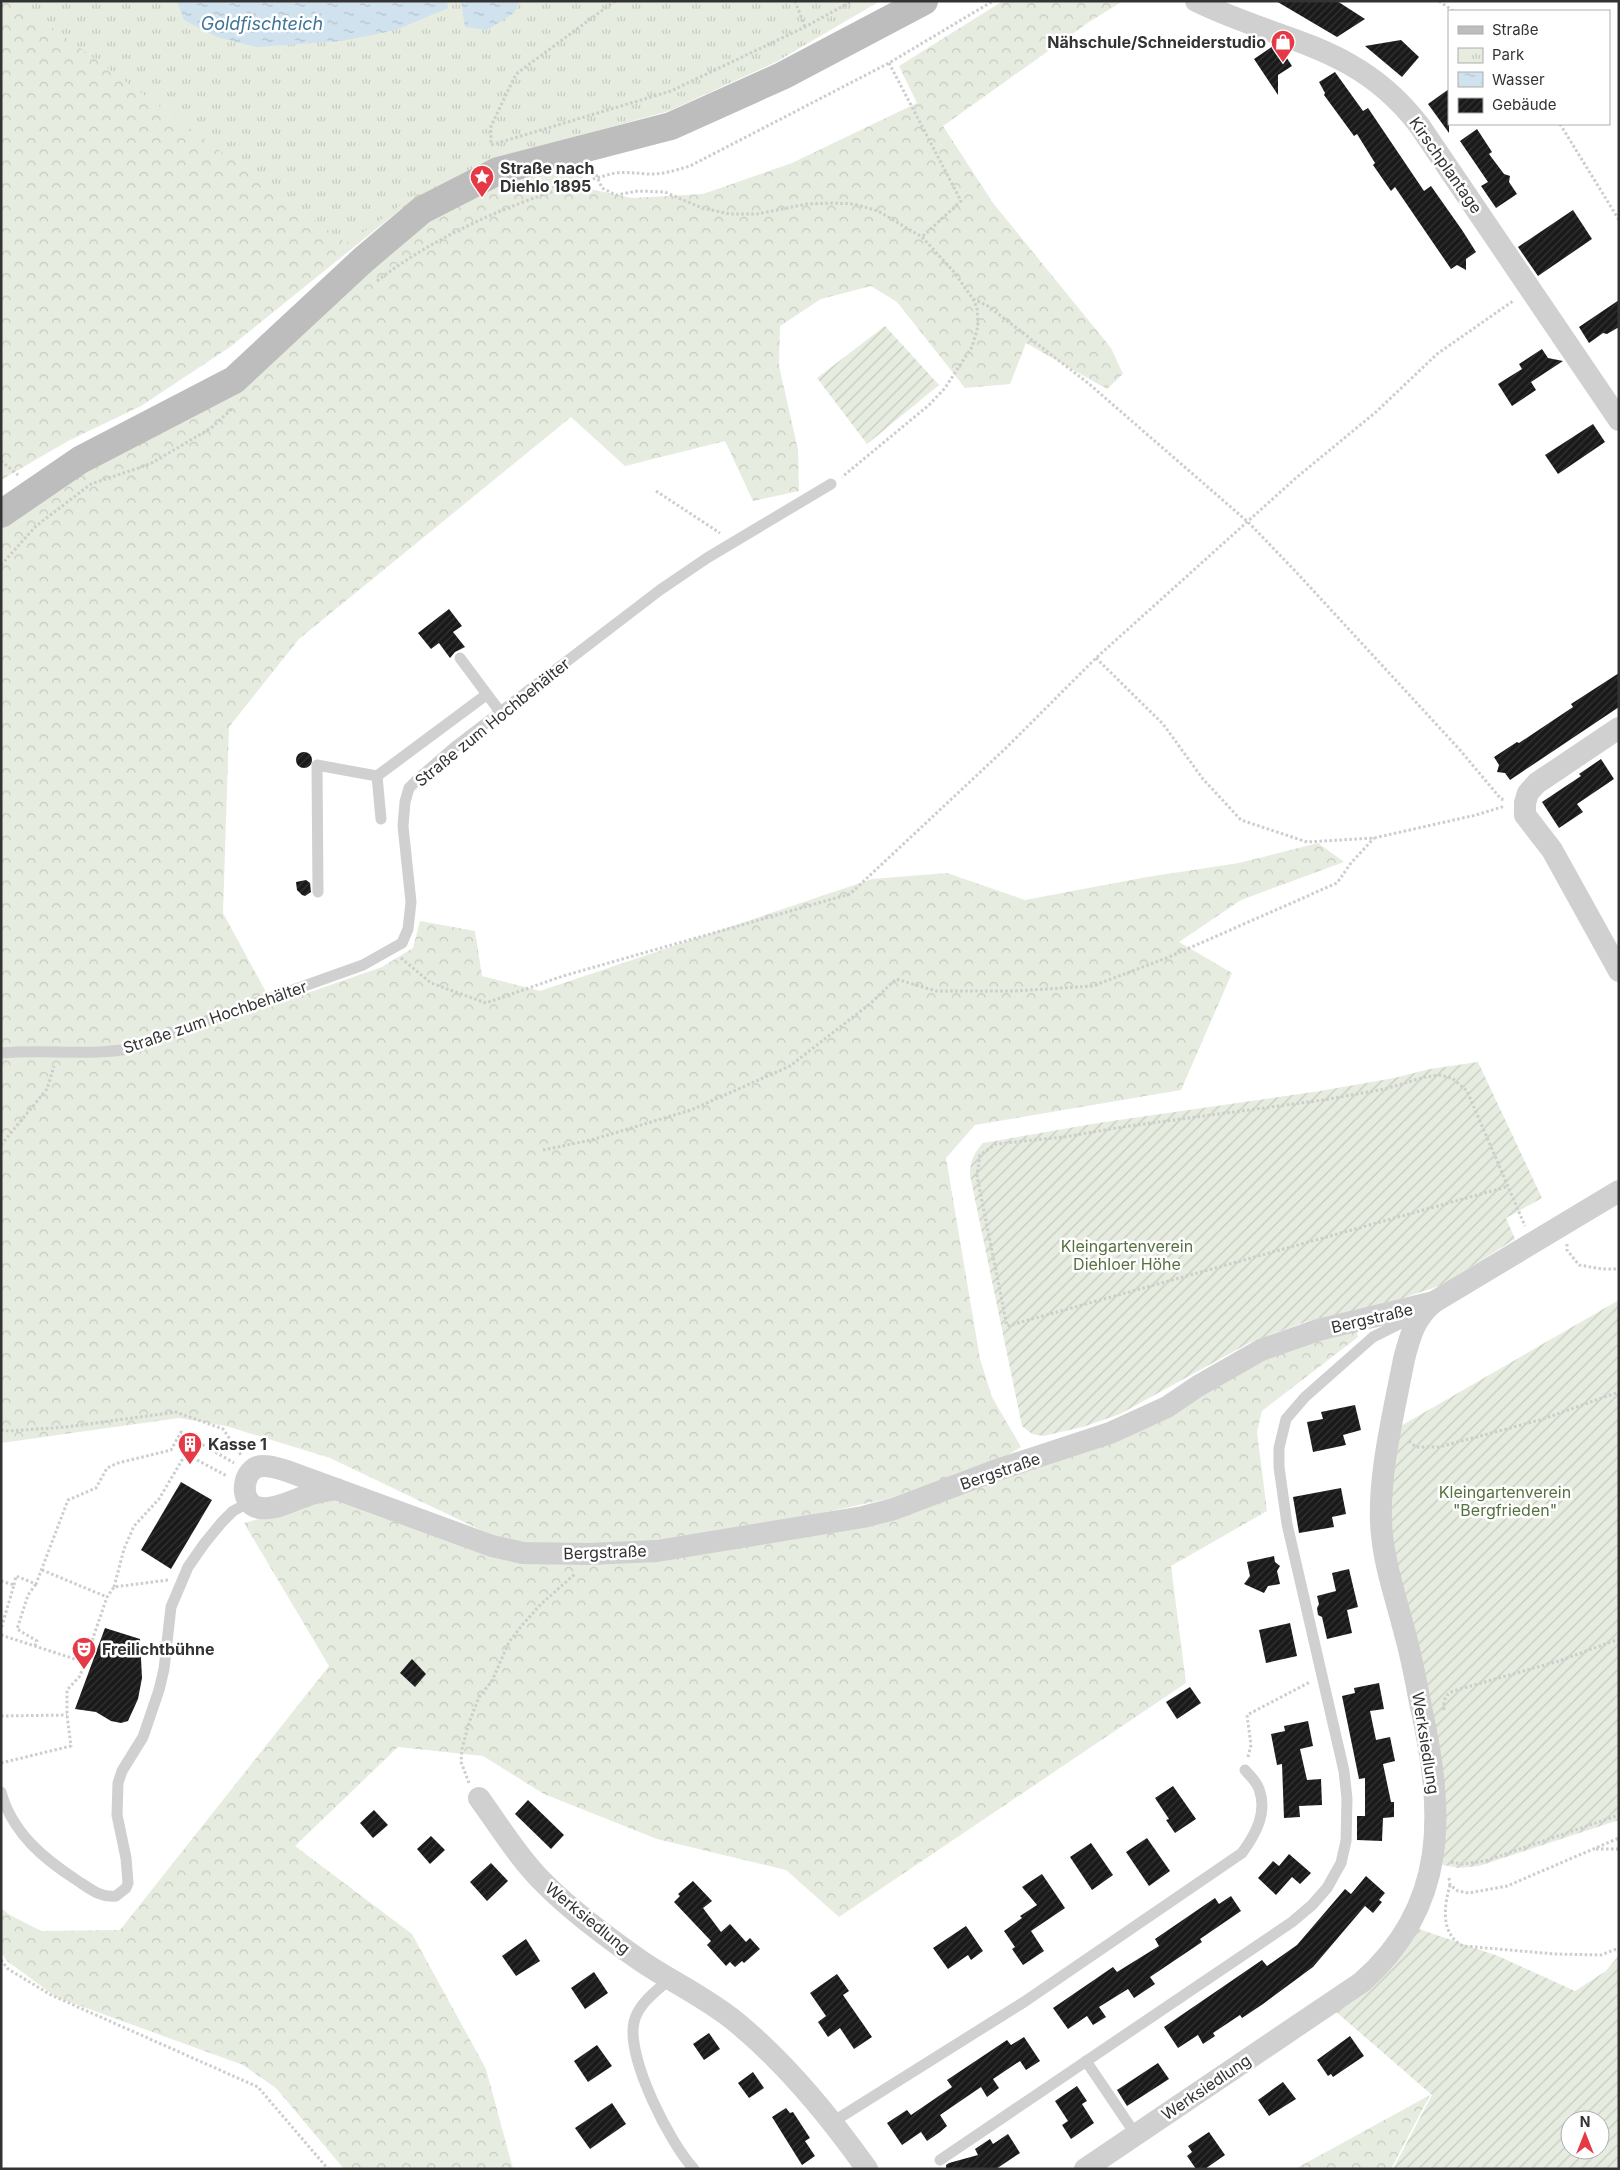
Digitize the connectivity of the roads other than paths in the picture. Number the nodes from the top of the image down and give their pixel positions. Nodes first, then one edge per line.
1 (924, 1) edge
2 (1196, 1) edge
3 (1619, 420) edge
4 (831, 484) road end
5 (1, 514) edge
6 (460, 658) dead end
7 (486, 695) junction
8 (501, 713) junction
9 (1619, 728) edge
10 (377, 776) junction
11 (381, 819) dead end
12 (318, 892) dead end
13 (1619, 972) edge
14 (1, 1053) edge
15 (1619, 1192) edge
16 (1429, 1306) junction
17 (249, 1482) junction
18 (337, 1489) junction
19 (1245, 1770) road end
20 (1, 1792) edge
21 (479, 1798) road end
22 (670, 1979) junction
23 (1086, 2061) junction
24 (831, 2123) junction
25 (1136, 2135) junction
26 (940, 2160) dead end
27 (694, 2169) edge
28 (867, 2169) edge
29 (1086, 2169) edge

1 - 5 main road
2 - 3 street, Kirschplantage
4 - 8 lane, Straße zum Hochbehälter
6 - 7 lane
7 - 8 lane
7 - 10 lane
8 - 14 lane, Straße zum Hochbehälter
9 - 13 street
10 - 11 lane
10 - 12 lane
15 - 16 street, Bergstraße
16 - 18 street, Bergstraße
16 - 23 lane
16 - 25 street, Werksiedlung
17 - 18 street, Bergstraße
17 - 18 street
17 - 20 lane
19 - 24 lane
21 - 22 street, Werksiedlung
22 - 24 street, Werksiedlung
22 - 27 lane
23 - 25 lane
23 - 26 lane
24 - 28 street, Werksiedlung
25 - 29 street, Werksiedlung

